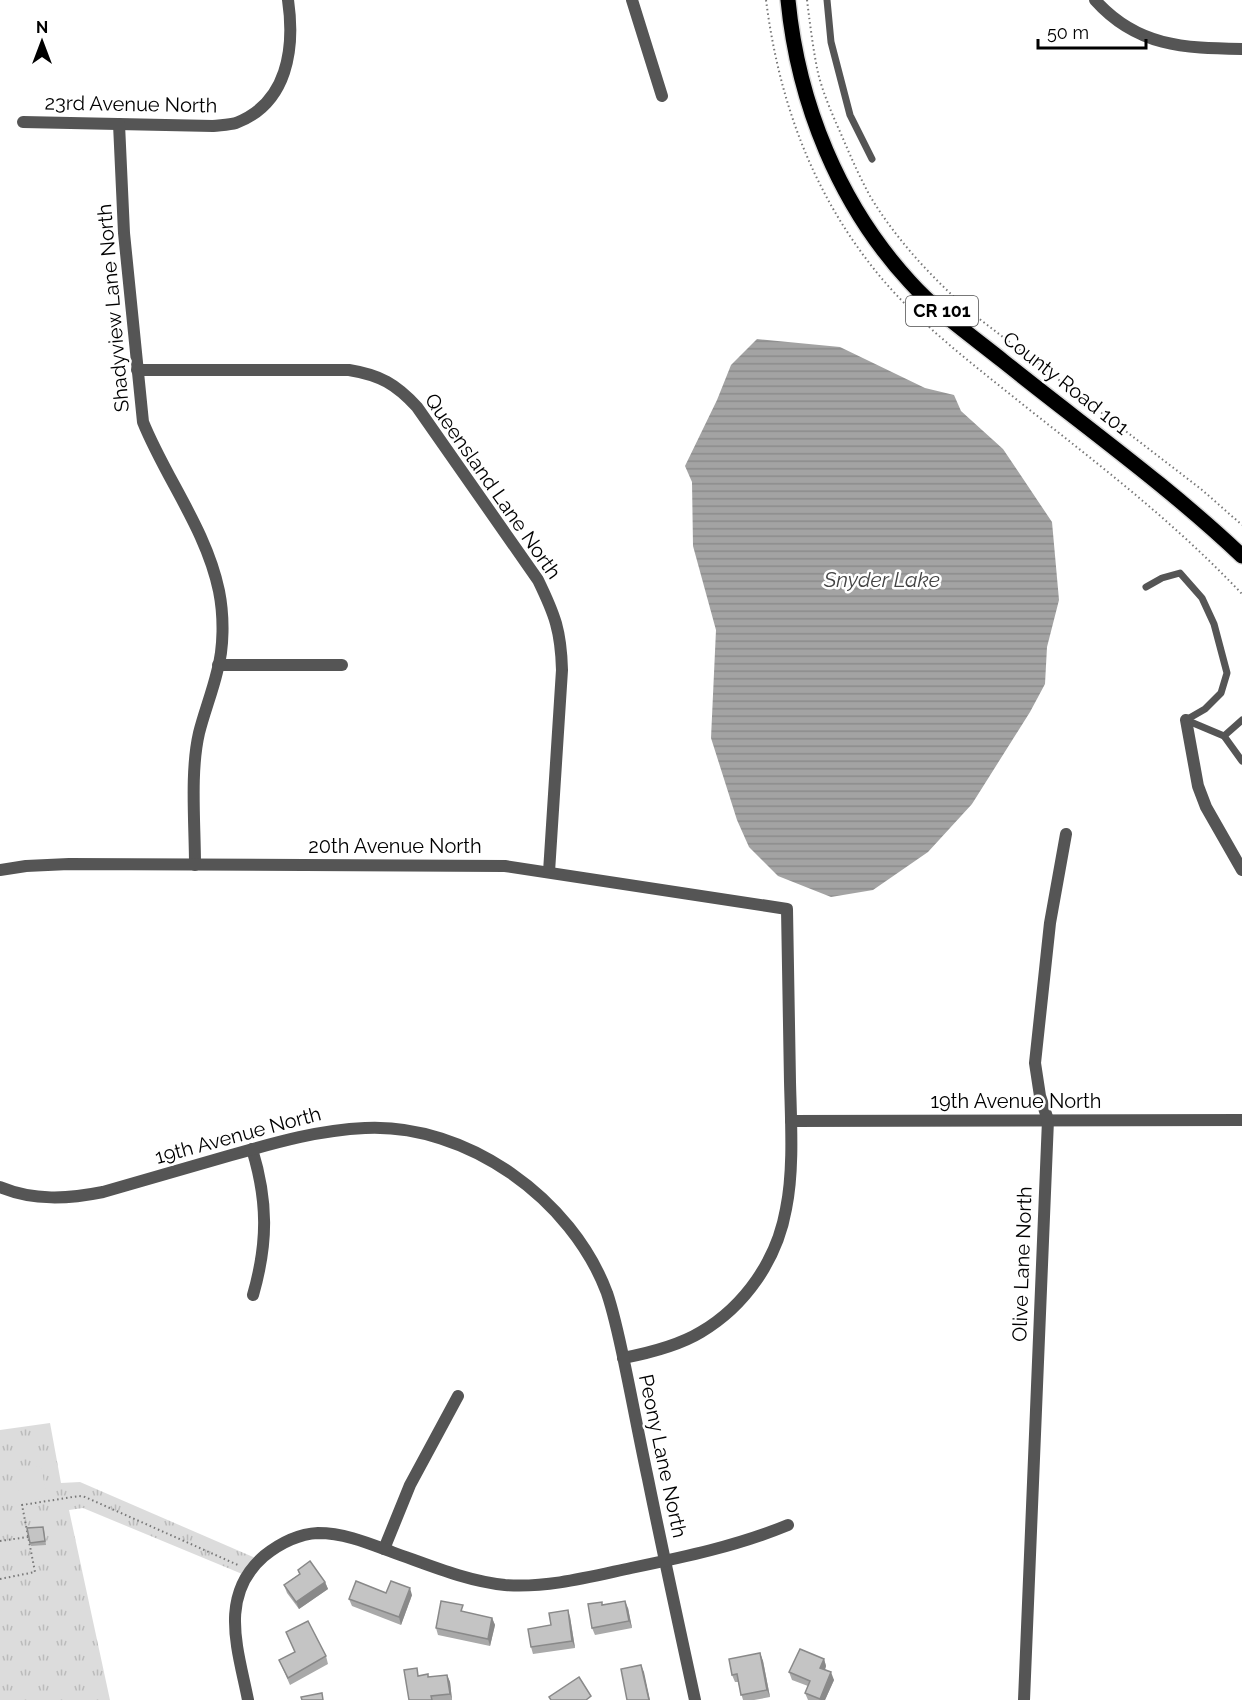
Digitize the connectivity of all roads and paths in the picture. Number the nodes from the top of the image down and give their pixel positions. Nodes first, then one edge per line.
1 (288, 0) edge
2 (632, 0) edge
3 (788, 0) edge
4 (807, 0) edge
5 (827, 0) edge
6 (1095, 0) edge
7 (1242, 49) edge
8 (662, 96) dead end
9 (23, 122) dead end
10 (119, 124) junction
11 (872, 159) dead end
12 (137, 370) junction
13 (1242, 525) edge
14 (1242, 556) edge
15 (1146, 587) dead end
16 (218, 665) junction
17 (342, 665) dead end
18 (1186, 720) junction
19 (1242, 720) edge
20 (1224, 736) junction
21 (1242, 761) edge
22 (1066, 834) dead end
23 (195, 865) junction
24 (0, 870) edge
25 (1242, 870) edge
26 (549, 872) junction
27 (787, 909) joint
28 (1047, 1120) junction
29 (1242, 1120) edge
30 (790, 1121) junction
31 (252, 1149) junction
32 (0, 1187) edge
33 (254, 1295) dead end
34 (623, 1358) junction
35 (458, 1396) dead end
36 (788, 1525) dead end
37 (28, 1537) junction
38 (0, 1541) edge
39 (384, 1549) junction
40 (665, 1561) junction
41 (250, 1570) junction
42 (0, 1579) edge
43 (248, 1700) edge
44 (695, 1700) edge
45 (1024, 1700) edge

1 - 10 street, 23rd Avenue North
2 - 8 street
3 - 14 main road, County Road 101 / CR 101
4 - 13 path
5 - 11 lane
6 - 7 street
9 - 10 street, 23rd Avenue North
10 - 12 street, Shadyview Lane North
12 - 16 street, Shadyview Lane North
12 - 26 street, Queensland Lane North
15 - 18 lane
16 - 17 street
16 - 23 street, Shadyview Lane North
18 - 20 lane
18 - 25 street
19 - 20 lane
20 - 21 lane
22 - 28 street, Olive Lane North
23 - 24 street, 20th Avenue North
23 - 26 street, 20th Avenue North
26 - 27 street, 20th Avenue North
27 - 30 street, Peony Lane North
28 - 29 street, 19th Avenue North
28 - 30 street, 19th Avenue North
28 - 45 street, Olive Lane North
30 - 34 street, Peony Lane North
31 - 32 street, 19th Avenue North
31 - 33 street
31 - 34 street, 19th Avenue North
34 - 40 street, Peony Lane North
35 - 39 street
36 - 40 street
37 - 38 path
37 - 41 path
37 - 42 path
39 - 40 street
39 - 41 street
40 - 44 street, Peony Lane North
41 - 43 street

